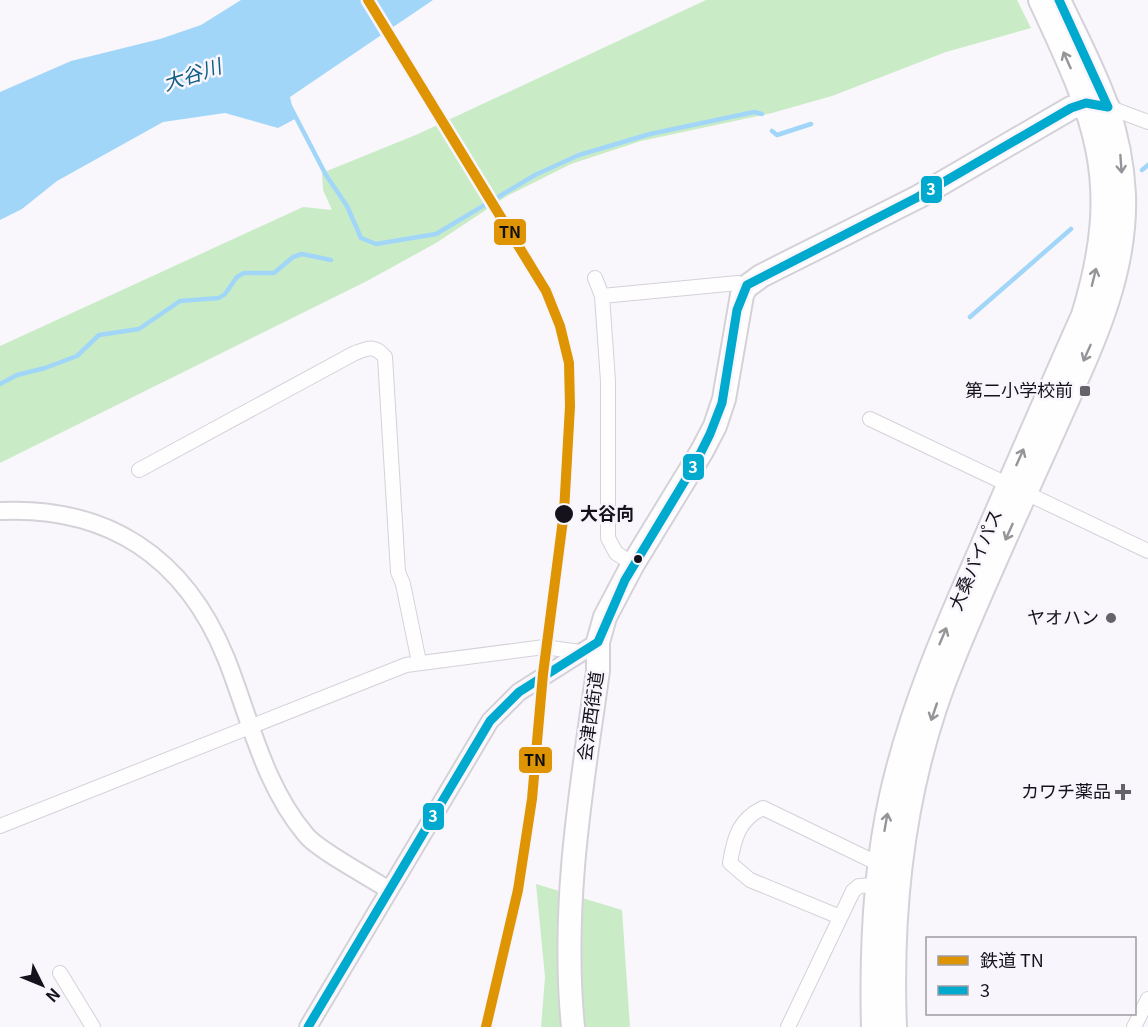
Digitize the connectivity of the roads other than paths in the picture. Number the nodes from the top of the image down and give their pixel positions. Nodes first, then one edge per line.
1 (1053, 7) edge
2 (1097, 105) junction
3 (1148, 122) edge
4 (595, 278) dead end
5 (746, 287) junction
6 (602, 296) junction
7 (870, 419) dead end
8 (139, 470) dead end
9 (1018, 488) junction
10 (0, 511) edge
11 (1148, 551) edge
12 (633, 564) junction
13 (589, 647) junction
14 (419, 662) junction
15 (250, 727) junction
16 (0, 826) edge
17 (878, 874) junction
18 (388, 890) junction
19 (840, 917) junction
20 (884, 949) junction
21 (60, 973) dead end
22 (1148, 999) edge
23 (93, 1027) edge
24 (308, 1027) edge
25 (573, 1027) edge
26 (788, 1027) edge
27 (873, 1027) edge
28 (896, 1027) edge
29 (1134, 1027) edge

1 - 2 highway
2 - 3 street
2 - 5 highway
2 - 9 highway, 大桑バイパス
4 - 6 street
5 - 6 street
5 - 12 highway, 会津西街道
6 - 12 street
7 - 9 street
8 - 14 street
9 - 11 street
17 -> 9 highway, 大桑バイパス
9 -> 20 highway, 大桑バイパス
10 - 15 street
12 - 13 highway, 会津西街道
13 - 14 street
13 - 18 street
13 - 25 highway, 会津西街道
14 - 15 street
15 - 16 street
15 - 18 street
17 - 19 street
17 - 19 street
17 - 20 highway, 大桑バイパス
18 - 24 street
19 - 26 street
20 - 27 highway, 大桑バイパス
20 - 28 highway, 大桑バイパス
21 - 23 street
22 - 29 street

